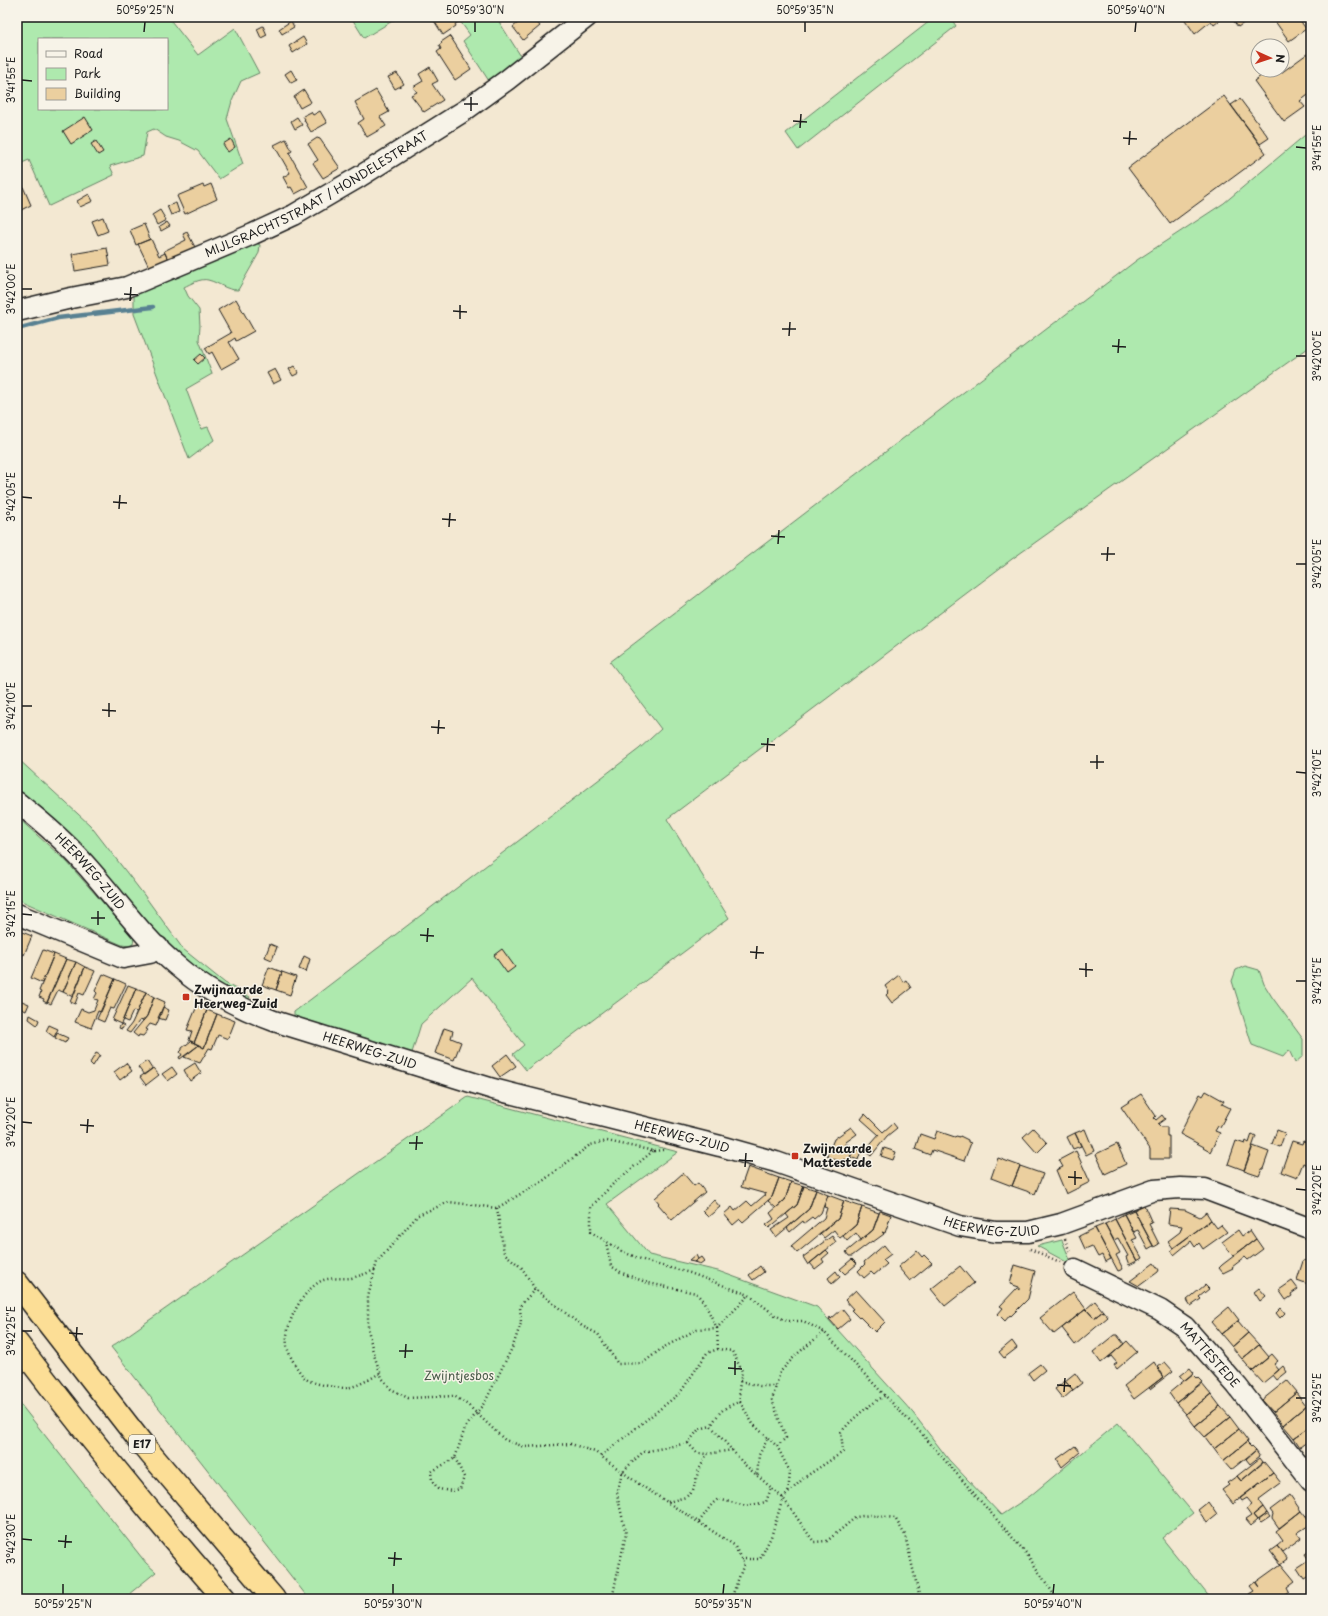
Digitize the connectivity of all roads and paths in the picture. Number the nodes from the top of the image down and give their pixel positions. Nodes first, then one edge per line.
1 (587, 17) edge
2 (566, 23) edge
3 (17, 311) edge
4 (17, 802) edge
5 (17, 914) edge
6 (158, 947) junction
7 (497, 1208) junction
8 (1061, 1224) junction
9 (1311, 1229) edge
10 (606, 1242) junction
11 (1030, 1249) dead end
12 (1076, 1269) junction
13 (375, 1270) junction
14 (17, 1283) edge
15 (535, 1289) junction
16 (749, 1295) junction
17 (717, 1328) junction
18 (824, 1332) junction
19 (17, 1343) edge
20 (718, 1349) junction
21 (380, 1373) junction
22 (740, 1381) junction
23 (776, 1386) junction
24 (886, 1395) junction
25 (740, 1402) junction
26 (477, 1413) junction
27 (711, 1426) junction
28 (768, 1438) junction
29 (688, 1443) junction
30 (777, 1446) junction
31 (733, 1450) junction
32 (707, 1454) junction
33 (601, 1456) junction
34 (455, 1458) junction
35 (622, 1472) junction
36 (757, 1476) junction
37 (1311, 1481) edge
38 (771, 1488) junction
39 (788, 1495) junction
40 (783, 1498) junction
41 (668, 1502) junction
42 (699, 1522) junction
43 (741, 1559) junction
44 (225, 1599) edge
45 (274, 1599) edge
46 (612, 1599) edge
47 (731, 1599) edge
48 (920, 1599) edge
49 (1057, 1599) edge

1 - 2 street, MIJLGRACHTSTRAAT / HONDELESTRAAT
2 - 3 street, MIJLGRACHTSTRAAT / HONDELESTRAAT
4 - 6 street, HEERWEG-ZUID
5 - 6 street
6 - 8 street, HEERWEG-ZUID
7 - 10 path
7 - 13 path
7 - 15 path
8 - 9 street, HEERWEG-ZUID
8 - 12 path
10 - 16 path
10 - 17 path
11 - 12 path
12 - 37 street, MATTESTEDE
13 - 21 path
13 - 21 path
14 - 45 highway, E17
15 - 17 path
15 - 26 path
16 - 17 path
16 - 18 path
17 - 20 path
18 - 23 path
18 - 24 path
19 - 44 highway
20 - 22 path
20 - 33 path
21 - 26 path
22 - 23 path
22 - 25 path
23 - 30 path
24 - 39 path
24 - 49 path
25 - 27 path
25 - 28 path
26 - 33 path
26 - 34 path
27 - 29 path
27 - 31 path
28 - 30 path
28 - 36 path
29 - 32 path
29 - 35 path
30 - 39 path
31 - 32 path
31 - 36 path
32 - 41 path
33 - 35 path
34 - 34 path
35 - 41 path
35 - 46 path
36 - 38 path
38 - 40 path
38 - 42 path
39 - 40 path
40 - 43 path
40 - 48 path
41 - 42 path
42 - 43 path
43 - 47 path

